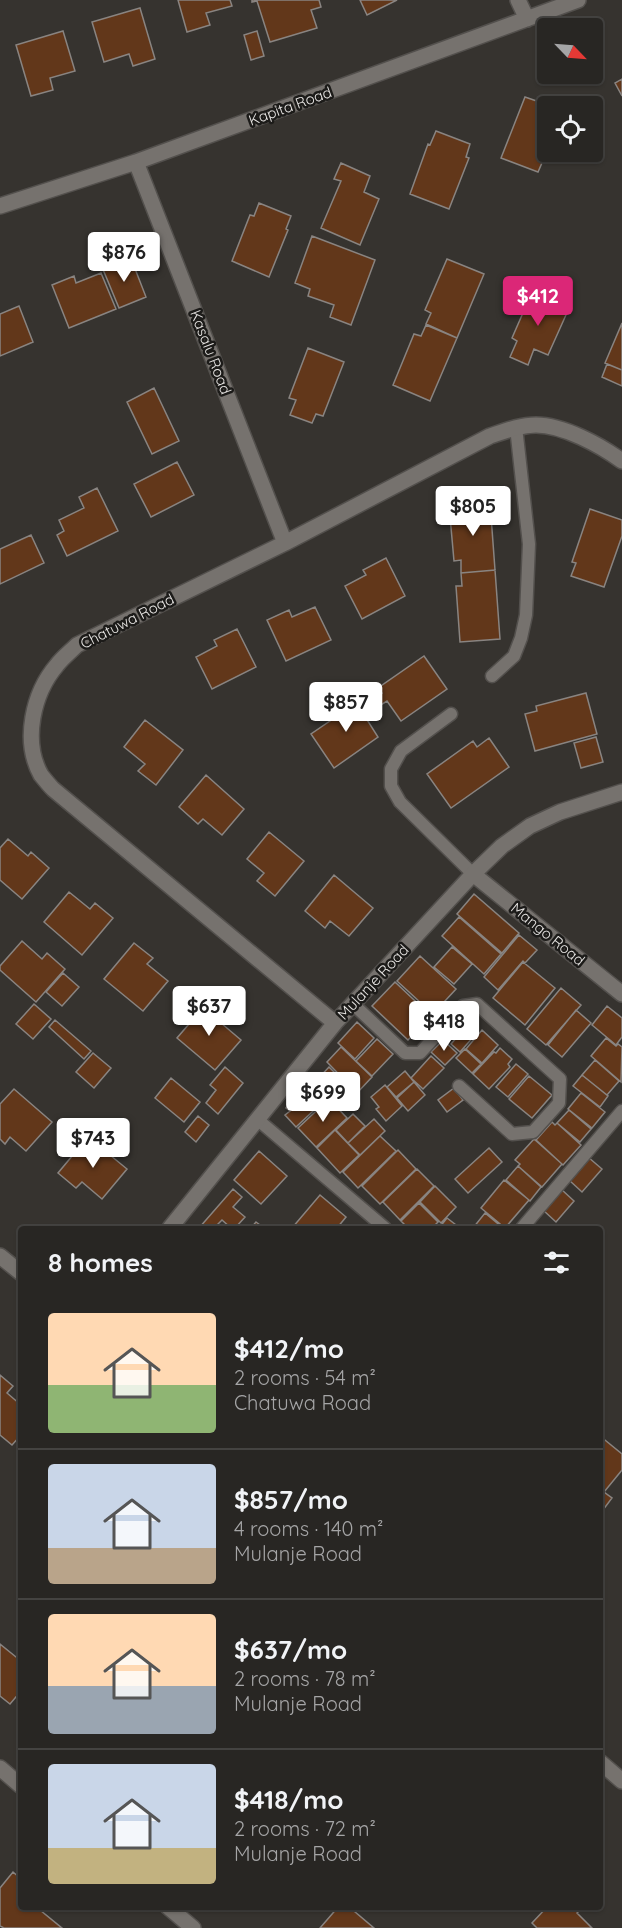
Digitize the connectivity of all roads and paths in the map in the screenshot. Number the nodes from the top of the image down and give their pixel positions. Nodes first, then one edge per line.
1 (518, 0) edge
2 (578, 0) edge
3 (527, 19) junction
4 (136, 162) junction
5 (0, 206) edge
6 (516, 428) junction
7 (622, 461) edge
8 (285, 543) junction
9 (492, 676) dead end
10 (451, 714) dead end
11 (622, 792) edge
12 (473, 874) junction
13 (622, 994) edge
14 (353, 1004) junction
15 (335, 1023) junction
16 (459, 1086) dead end
17 (622, 1111) edge
18 (257, 1119) junction
19 (172, 1226) edge
20 (383, 1226) edge
21 (524, 1226) edge
22 (0, 1256) edge
23 (18, 1271) edge
24 (603, 1764) edge
25 (0, 1768) edge
26 (620, 1775) edge
27 (18, 1783) edge
28 (172, 1910) edge
29 (193, 1928) edge

1 - 3 street
2 - 3 street, Kapita Road
3 - 4 street, Kapita Road
4 - 5 street, Kapita Road
4 - 8 street, Kasalu Road
6 - 7 street, Chatuwa Road
6 - 8 street, Chatuwa Road
6 - 9 lane
8 - 15 street, Chatuwa Road
10 - 12 lane
11 - 12 street, Mulanje Road
12 - 13 street, Mango Road
12 - 14 street, Mulanje Road
14 - 15 street, Mulanje Road
14 - 16 lane
15 - 18 street, Mulanje Road
17 - 21 lane
18 - 19 street, Mulanje Road
18 - 20 lane
22 - 23 street
24 - 26 street
25 - 27 street
28 - 29 street

